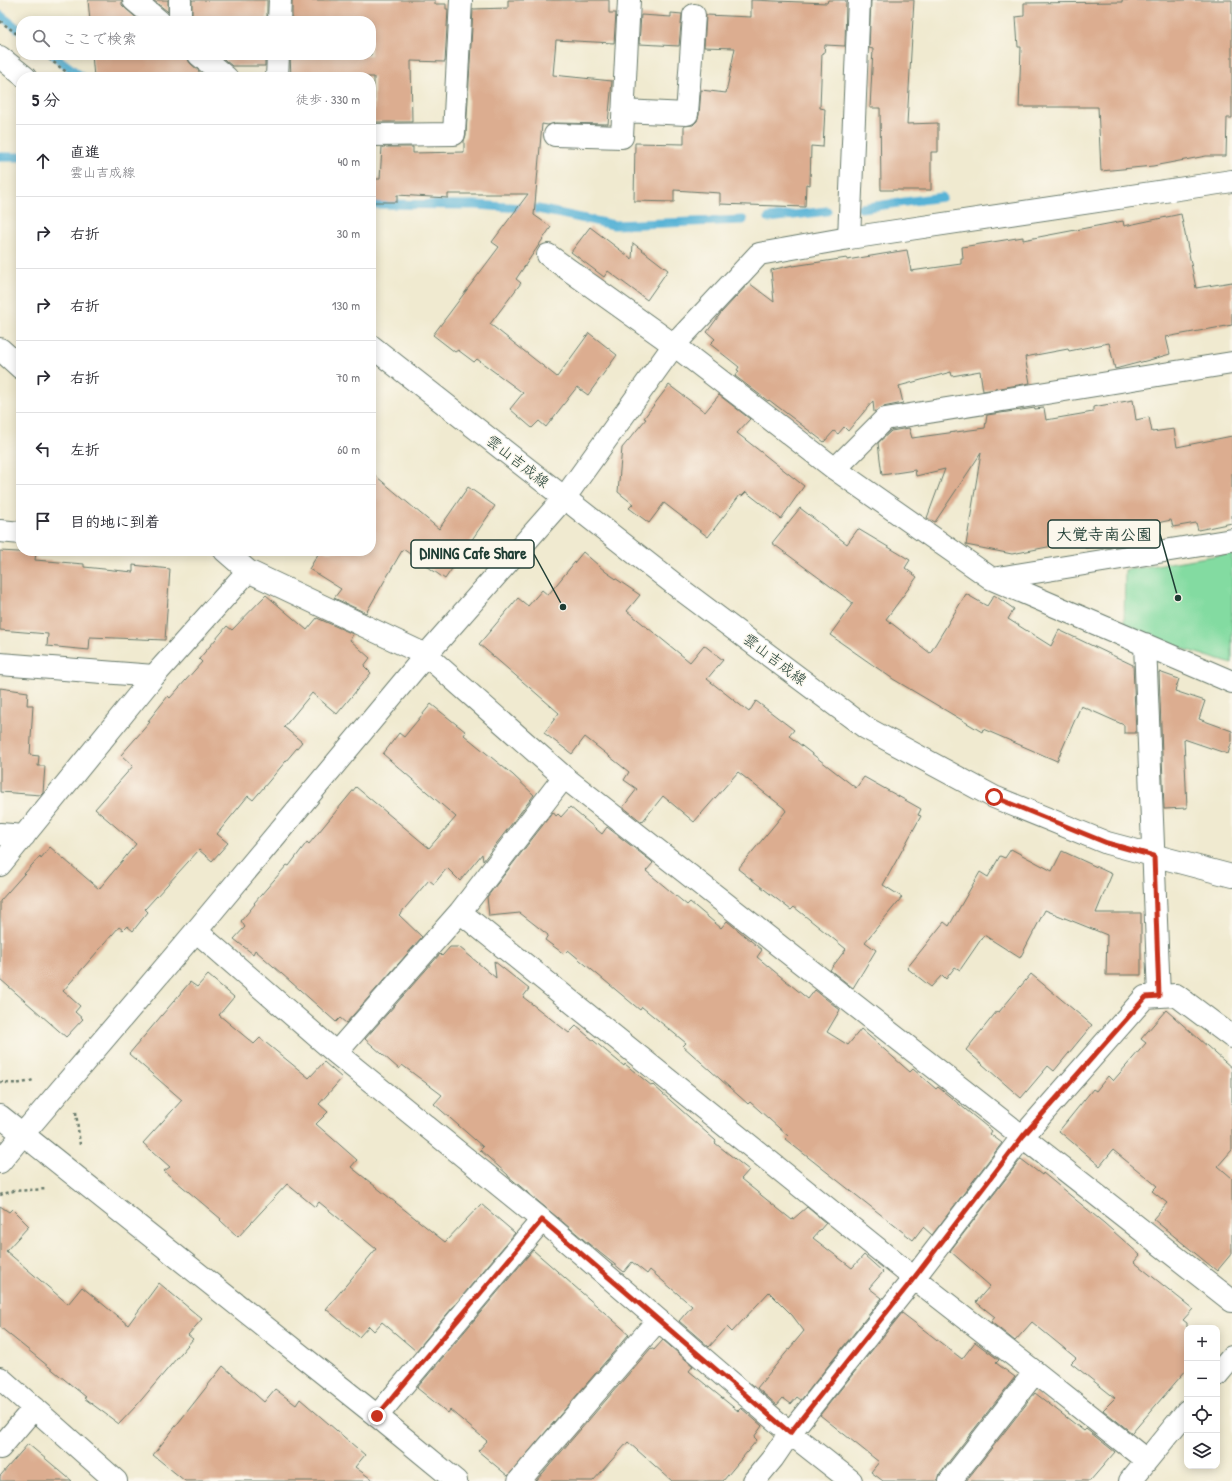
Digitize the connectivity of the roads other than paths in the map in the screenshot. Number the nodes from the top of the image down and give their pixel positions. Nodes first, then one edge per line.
1 (134, 0) edge
2 (180, 0) edge
3 (280, 0) edge
4 (461, 0) edge
5 (629, 0) edge
6 (859, 0) edge
7 (694, 15) dead end
8 (153, 16) edge
9 (180, 16) edge
10 (279, 16) edge
11 (0, 57) edge
12 (206, 60) edge
13 (278, 60) edge
14 (19, 72) edge
15 (220, 72) edge
16 (277, 72) edge
17 (623, 111) junction
18 (376, 135) edge
19 (555, 135) dead end
20 (1232, 181) edge
21 (848, 238) junction
22 (548, 255) dead end
23 (674, 345) junction
24 (0, 349) edge
25 (376, 350) edge
26 (16, 363) edge
27 (1232, 363) edge
28 (835, 469) junction
29 (565, 497) junction
30 (0, 531) edge
31 (16, 533) edge
32 (1232, 540) edge
33 (231, 556) edge
34 (248, 571) junction
35 (992, 579) junction
36 (1145, 644) junction
37 (426, 655) junction
38 (0, 664) edge
39 (154, 676) junction
40 (1232, 682) edge
41 (564, 777) junction
42 (0, 834) edge
43 (24, 836) junction
44 (1154, 856) junction
45 (0, 865) edge
46 (1232, 876) edge
47 (460, 912) junction
48 (196, 930) junction
49 (1159, 996) junction
50 (1232, 1037) edge
51 (336, 1053) junction
52 (0, 1116) edge
53 (23, 1134) junction
54 (1023, 1136) junction
55 (0, 1162) edge
56 (542, 1220) junction
57 (914, 1278) junction
58 (1232, 1301) edge
59 (658, 1320) junction
60 (1232, 1357) edge
61 (1220, 1371) edge
62 (1035, 1372) junction
63 (0, 1378) edge
64 (34, 1408) junction
65 (1184, 1415) edge
66 (377, 1416) junction
67 (790, 1433) junction
68 (0, 1448) edge
69 (1146, 1460) junction
70 (116, 1481) edge
71 (456, 1481) edge
72 (519, 1481) edge
73 (754, 1481) edge
74 (851, 1481) edge
75 (950, 1481) edge
76 (1130, 1481) edge

1 - 8 street
2 - 9 street
3 - 10 street
4 - 18 street
5 - 17 street
6 - 21 street
7 - 17 street
11 - 14 street
12 - 15 street
13 - 16 street
17 - 19 street
20 - 21 street
21 - 23 street
22 - 23 street
23 - 28 street
23 - 29 street
24 - 26 street
25 - 29 street, 雲山吉成線
27 - 28 street
28 - 35 street
29 - 37 street
29 - 44 street, 雲山吉成線
30 - 31 street
32 - 35 street
33 - 34 street
34 - 37 street
34 - 39 street
35 - 36 street
36 - 40 street
36 - 44 street
37 - 41 street
37 - 48 street
38 - 39 street
39 - 43 street
41 - 47 street
41 - 54 street
42 - 43 street
43 - 45 street
44 - 46 street, 雲山吉成線
44 - 49 street
47 - 51 street
47 - 57 street
48 - 51 street
48 - 53 street
49 - 50 street
49 - 54 street
51 - 56 street
52 - 53 street
53 - 55 street
53 - 66 street
54 - 57 street
54 - 58 street
56 - 59 street
56 - 66 street
57 - 62 street
57 - 67 street
59 - 67 street
59 - 72 street
60 - 61 street
62 - 69 street
62 - 75 street
63 - 64 street
64 - 68 street
64 - 70 street
65 - 69 street
66 - 71 street
67 - 73 street
67 - 74 street
69 - 76 street

